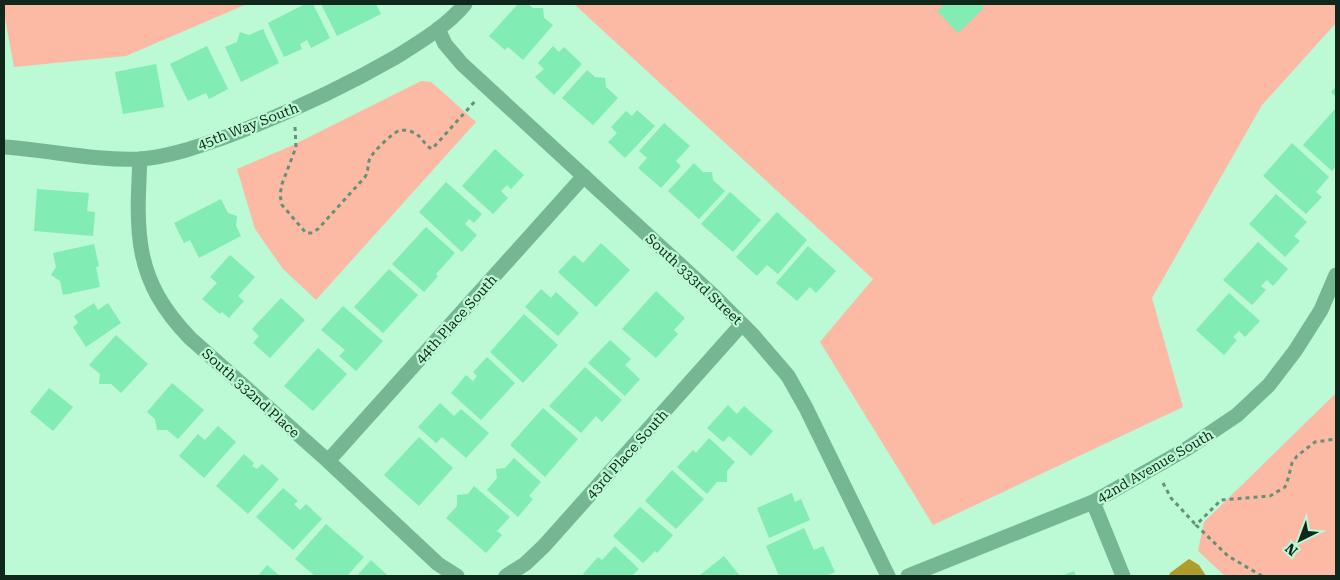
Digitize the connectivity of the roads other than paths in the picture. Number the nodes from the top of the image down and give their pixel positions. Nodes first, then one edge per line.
1 (465, 4) edge
2 (438, 29) junction
3 (4, 147) edge
4 (140, 159) junction
5 (584, 176) junction
6 (1336, 274) edge
7 (742, 324) junction
8 (328, 461) junction
9 (1093, 502) junction
10 (457, 576) edge
11 (506, 576) edge
12 (888, 576) edge
13 (908, 576) edge
14 (1123, 576) edge

1 - 2 street, 45th Way South
2 - 4 street, 45th Way South
2 - 5 street, South 333rd Street
3 - 4 street, 45th Way South
4 - 8 street, South 332nd Place
5 - 7 street, South 333rd Street
5 - 8 street, 44th Place South
6 - 9 street, 42nd Avenue South
7 - 11 street, 43rd Place South
7 - 12 street, South 333rd Street
8 - 10 street, South 332nd Place
9 - 13 street, 42nd Avenue South
9 - 14 street

